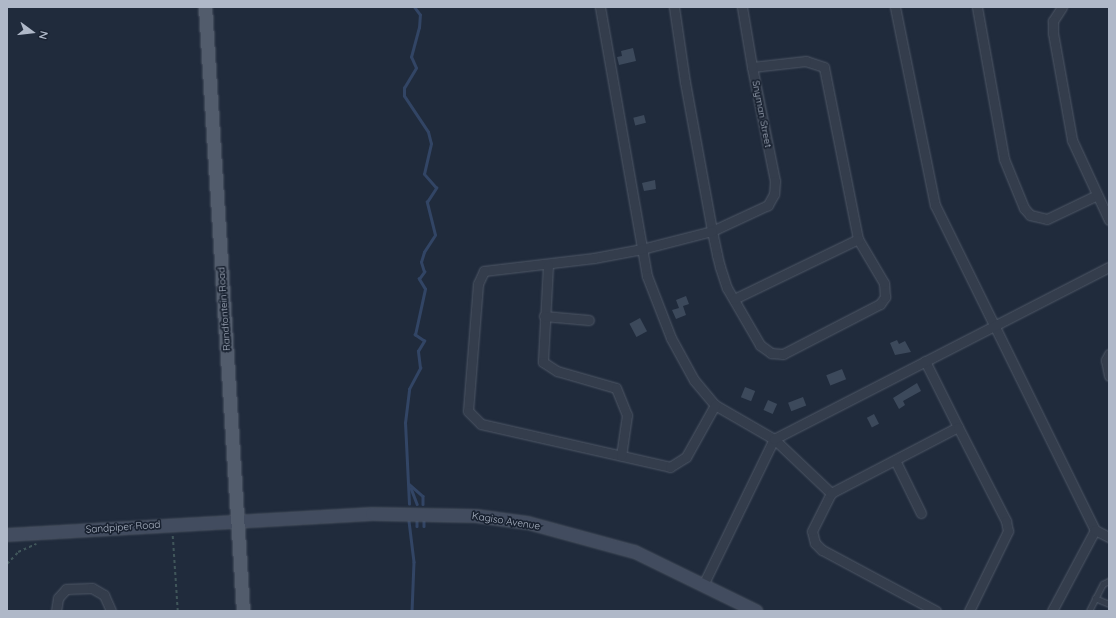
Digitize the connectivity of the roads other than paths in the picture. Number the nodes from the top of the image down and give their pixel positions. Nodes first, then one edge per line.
1 (205, 7) edge
2 (600, 7) edge
3 (674, 7) edge
4 (742, 7) edge
5 (895, 7) edge
6 (977, 7) edge
7 (1062, 7) edge
8 (752, 67) junction
9 (1095, 196) junction
10 (1109, 220) edge
11 (712, 231) junction
12 (858, 239) junction
13 (642, 249) junction
14 (548, 265) junction
15 (1109, 267) edge
16 (734, 300) junction
17 (544, 316) junction
18 (589, 320) dead end
19 (996, 325) junction
20 (1109, 354) edge
21 (925, 361) junction
22 (1109, 376) edge
23 (715, 405) junction
24 (958, 427) junction
25 (774, 439) junction
26 (621, 456) junction
27 (895, 460) junction
28 (831, 493) junction
29 (921, 513) dead end
30 (239, 520) junction
31 (1095, 530) junction
32 (7, 535) edge
33 (1109, 537) edge
34 (1109, 581) edge
35 (704, 583) junction
36 (1095, 598) junction
37 (1109, 604) edge
38 (56, 611) edge
39 (111, 611) edge
40 (243, 611) edge
41 (756, 611) edge
42 (936, 611) edge
43 (969, 611) edge
44 (1052, 611) edge
45 (1088, 611) edge

1 - 30 main road, Randfontein Road
2 - 13 street
3 - 11 street
4 - 8 street
5 - 19 street
6 - 9 street
7 - 9 street
8 - 11 street, Snyman Street
8 - 12 street, Snyman Street
9 - 10 street
11 - 13 street, Snyman Street
11 - 16 street
12 - 16 street
12 - 16 street, Snyman Street
13 - 14 street, Snyman Street
13 - 23 street
14 - 17 street
14 - 26 street, Snyman Street
15 - 19 street
17 - 18 street
17 - 26 street
19 - 21 street
19 - 31 street
20 - 22 street
21 - 24 street
21 - 25 street
23 - 25 street
23 - 26 street
24 - 27 street
24 - 43 street
25 - 28 street
25 - 35 street
27 - 28 street
27 - 29 street
28 - 42 street
30 - 32 street, Sandpiper Road
30 - 35 street, Kagiso Avenue
30 - 40 main road, Randfontein Road
31 - 33 street
31 - 44 street
34 - 36 lane
35 - 41 street, Kagiso Avenue
36 - 37 lane
36 - 45 lane
38 - 39 street

